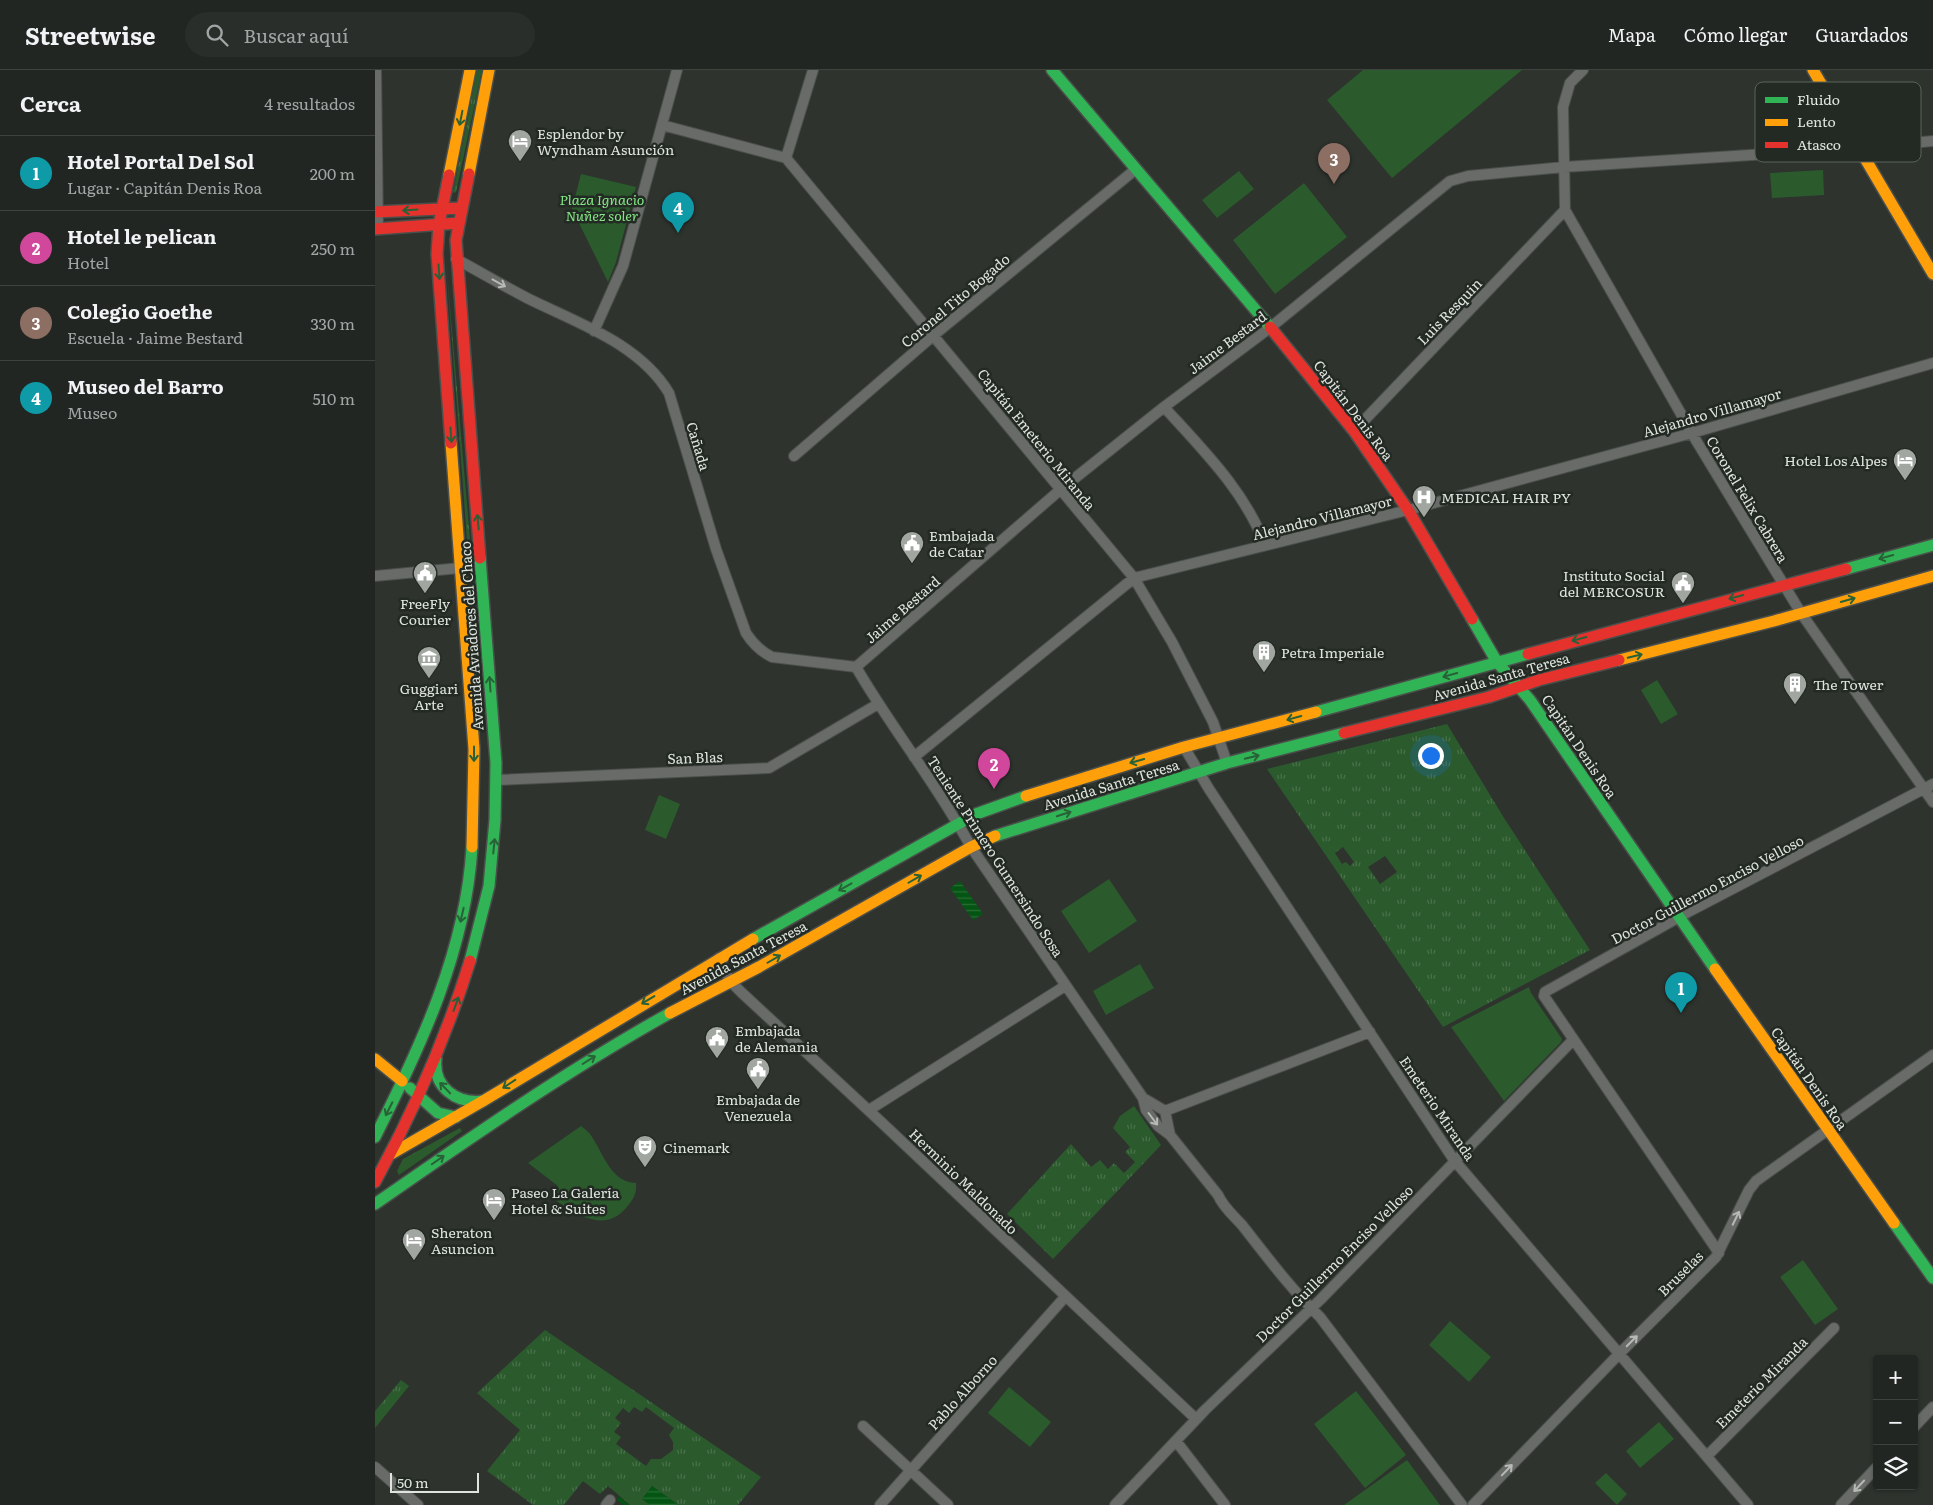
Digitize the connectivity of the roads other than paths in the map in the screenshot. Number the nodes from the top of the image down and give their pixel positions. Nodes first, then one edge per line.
1 (376, 70) edge
2 (470, 70) edge
3 (489, 70) edge
4 (677, 70) edge
5 (813, 70) edge
6 (1052, 70) edge
7 (1583, 70) edge
8 (1813, 70) edge
9 (1820, 82) edge
10 (662, 125) junction
11 (1755, 155) edge
12 (786, 158) junction
13 (1868, 162) edge
14 (1564, 167) junction
15 (1136, 169) junction
16 (442, 208) junction
17 (461, 208) junction
18 (1565, 210) junction
19 (376, 212) edge
20 (458, 223) junction
21 (439, 224) junction
22 (376, 229) edge
23 (457, 259) junction
24 (1933, 274) edge
25 (1271, 327) junction
26 (594, 331) junction
27 (933, 334) junction
28 (1933, 364) edge
29 (1164, 407) junction
30 (1354, 430) junction
31 (1692, 432) junction
32 (794, 456) dead end
33 (1060, 490) junction
34 (1408, 510) junction
35 (1933, 544) edge
36 (1265, 545) junction
37 (481, 566) junction
38 (461, 568) junction
39 (375, 576) edge
40 (1933, 576) edge
41 (1134, 578) junction
42 (1784, 585) junction
43 (1801, 613) junction
44 (1497, 662) junction
45 (856, 667) junction
46 (1520, 687) junction
47 (878, 704) junction
48 (1218, 738) junction
49 (1184, 747) junction
50 (914, 757) junction
51 (1227, 763) junction
52 (1199, 772) junction
53 (496, 780) junction
54 (1929, 787) edge
55 (1933, 802) edge
56 (957, 823) junction
57 (971, 847) junction
58 (1679, 918) junction
59 (719, 958) junction
60 (730, 981) junction
61 (1065, 986) junction
62 (1370, 1032) junction
63 (1573, 1040) junction
64 (438, 1049) junction
65 (1933, 1055) edge
66 (375, 1059) edge
67 (402, 1081) junction
68 (419, 1096) junction
69 (1143, 1098) junction
70 (483, 1101) junction
71 (869, 1110) junction
72 (1165, 1111) junction
73 (455, 1117) junction
74 (1828, 1129) junction
75 (1170, 1135) junction
76 (375, 1137) edge
77 (391, 1154) junction
78 (1455, 1160) junction
79 (375, 1165) edge
80 (375, 1182) edge
81 (375, 1204) edge
82 (1719, 1253) junction
83 (1933, 1278) edge
84 (1065, 1297) junction
85 (1311, 1308) junction
86 (1834, 1328) dead end
87 (1620, 1353) junction
88 (1933, 1408) edge
89 (1196, 1419) junction
90 (1918, 1423) edge
91 (863, 1426) dead end
92 (1175, 1441) junction
93 (1707, 1456) junction
94 (375, 1467) edge
95 (911, 1470) junction
96 (1873, 1471) edge
97 (418, 1505) edge
98 (880, 1505) edge
99 (948, 1505) edge
100 (1115, 1505) edge
101 (1225, 1505) edge
102 (1462, 1505) edge
103 (1473, 1505) edge
104 (1748, 1505) edge
105 (1841, 1505) edge

1 - 19 street
2 -> 16 main road, Avenida Aviadores del Chaco
3 - 17 main road, Avenida Aviadores del Chaco
4 - 10 street
5 - 12 street
6 - 15 main road, Capitán Denis Roa
7 - 14 street
8 - 9 main road
10 - 12 street
10 - 26 street
11 - 14 street, Jaime Bestard
12 - 27 street, Capitán Emeterio Miranda
13 - 24 main road
14 - 18 street, Coronel Felix Cabrera
14 - 25 street, Jaime Bestard
15 - 25 main road, Capitán Denis Roa
15 - 27 street, Coronel Tito Bogado
16 - 17 main road
16 -> 19 main road
16 - 21 main road, Avenida Aviadores del Chaco
17 - 20 main road, Avenida Aviadores del Chaco
18 - 30 street, Luis Resquin
18 - 31 street, Coronel Felix Cabrera
19 - 22 street
20 - 21 main road
20 - 23 main road, Avenida Aviadores del Chaco
21 - 22 main road
21 -> 38 main road, Avenida Aviadores del Chaco
23 -> 26 street, Cañada
37 -> 23 main road, Avenida Aviadores del Chaco
25 - 29 street, Jaime Bestard
25 - 30 main road, Capitán Denis Roa
26 - 45 street, Cañada
27 - 32 street, Coronel Tito Bogado
27 - 33 street, Capitán Emeterio Miranda
28 - 31 street, Alejandro Villamayor
29 - 33 street, Jaime Bestard
29 - 36 street
30 - 34 main road, Capitán Denis Roa
31 - 34 street, Alejandro Villamayor
31 - 42 street, Coronel Felix Cabrera
33 - 41 street, Capitán Emeterio Miranda
33 - 45 street, Jaime Bestard
34 - 36 street, Alejandro Villamayor
34 - 44 main road, Capitán Denis Roa
35 -> 42 main road, Avenida Santa Teresa
36 - 41 street, Alejandro Villamayor
37 - 38 street
53 -> 37 main road, Avenida Aviadores del Chaco
38 - 39 street
38 -> 67 main road, Avenida Aviadores del Chaco
43 -> 40 main road, Avenida Santa Teresa
41 - 48 street, Capitán Emeterio Miranda
41 - 50 street, Alejandro Villamayor
42 - 43 street, Coronel Felix Cabrera
42 -> 44 main road, Avenida Santa Teresa
46 -> 43 main road, Avenida Santa Teresa
43 - 54 street, Coronel Felix Cabrera
44 - 46 main road, Capitán Denis Roa
44 -> 48 main road, Avenida Santa Teresa
45 - 47 street, Teniente Primero Gumersindo Sosa
51 -> 46 main road, Avenida Santa Teresa
46 - 58 main road, Capitán Denis Roa
47 - 50 street, Teniente Primero Gumersindo Sosa
47 - 53 street, San Blas
48 - 49 main road, Avenida Santa Teresa
48 - 51 street, Capitán Emeterio Miranda
49 - 52 street, Emeterio Miranda
49 -> 56 main road, Avenida Santa Teresa
50 - 56 street, Teniente Primero Gumersindo Sosa
51 - 52 main road, Avenida Santa Teresa
57 -> 52 main road, Avenida Santa Teresa
52 - 62 street, Emeterio Miranda
64 -> 53 main road, Avenida Aviadores del Chaco
54 - 55 street, Coronel Felix Cabrera
54 - 58 street, Doctor Guillermo Enciso Velloso
56 - 57 street, Teniente Primero Gumersindo Sosa
56 -> 59 main road, Avenida Santa Teresa
60 -> 57 main road, Avenida Santa Teresa
57 - 61 street, Teniente Primero Gumersindo Sosa
58 - 63 street, Doctor Guillermo Enciso Velloso
58 - 74 main road, Capitán Denis Roa
59 - 60 street, Herminio Maldonado
59 -> 70 main road, Avenida Santa Teresa
60 - 71 street, Herminio Maldonado
81 -> 60 main road, Avenida Santa Teresa
61 - 69 street, Teniente Primero Gumersindo Sosa
61 - 71 street
62 - 72 street
62 - 78 street, Emeterio Miranda
63 - 78 street, Doctor Guillermo Enciso Velloso
63 - 82 street, Doctor Guillermo Enciso Velloso
64 - 68 main road, Avenida Aviadores del Chaco
70 -> 64 main road
65 - 74 street, Bruselas
66 - 67 main road
67 - 68 main road
67 -> 76 main road, Avenida Aviadores del Chaco
68 - 73 main road
68 - 77 main road, Avenida Aviadores del Chaco
69 - 72 street
69 -> 75 street, Teniente Primero Gumersindo Sosa
70 - 73 main road, Avenida Santa Teresa
71 - 84 street, Herminio Maldonado
72 - 75 street
73 - 77 main road, Avenida Santa Teresa
82 -> 74 street, Bruselas
74 - 83 main road, Capitán Denis Roa
75 - 85 street
77 - 79 main road, Avenida Santa Teresa
77 - 80 main road, Avenida Aviadores del Chaco
78 - 85 street, Doctor Guillermo Enciso Velloso
78 - 87 street, Emeterio Miranda
87 -> 82 street, Bruselas
84 - 89 street, Herminio Maldonado
84 - 95 street, Pablo Alborno
85 - 89 street, Doctor Guillermo Enciso Velloso
85 - 102 street
86 - 93 street, Emeterio Miranda
87 - 93 street, Emeterio Miranda
103 -> 87 street, Bruselas
88 - 90 street
89 - 92 street, Doctor Guillermo Enciso Velloso
91 - 95 street
92 - 100 street, Doctor Guillermo Enciso Velloso
92 - 101 street
93 - 104 street, Emeterio Miranda
94 - 97 street
95 - 98 street, Pablo Alborno
95 - 99 street
96 -> 105 street

